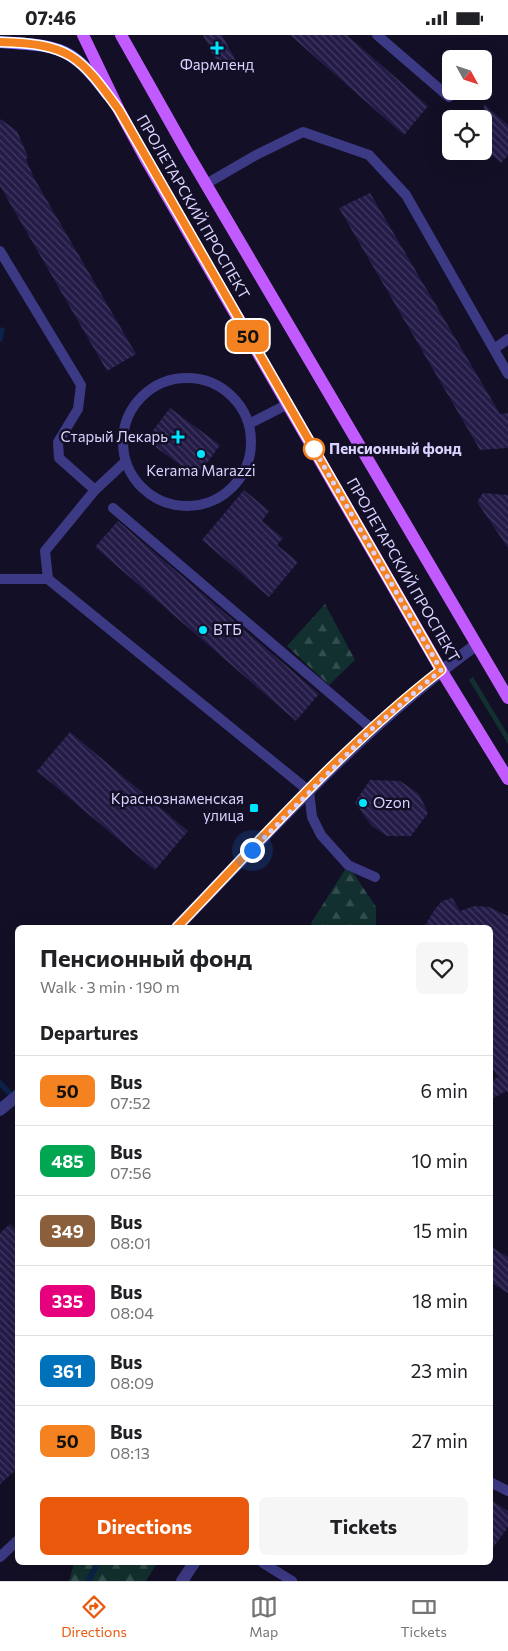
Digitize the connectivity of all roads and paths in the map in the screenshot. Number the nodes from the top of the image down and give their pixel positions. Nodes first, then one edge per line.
1 (10, 35) edge
2 (83, 35) edge
3 (121, 35) edge
4 (377, 35) edge
5 (0, 42) edge
6 (442, 91) edge
7 (119, 110) junction
8 (206, 184) junction
9 (0, 251) edge
10 (508, 339) edge
11 (494, 349) junction
12 (508, 373) edge
13 (288, 404) junction
14 (249, 424) junction
15 (125, 462) junction
16 (95, 490) junction
17 (113, 508) dead end
18 (5, 579) edge
19 (48, 579) junction
20 (476, 645) junction
21 (441, 670) junction
22 (508, 698) edge
23 (372, 729) junction
24 (508, 779) edge
25 (309, 791) junction
26 (375, 877) dead end
27 (179, 925) edge
28 (15, 1098) edge
29 (2, 1109) edge
30 (493, 1484) edge
31 (508, 1491) edge
32 (15, 1542) edge
33 (0, 1557) edge
34 (193, 1565) edge
35 (266, 1565) edge
36 (182, 1581) edge
37 (292, 1581) edge

1 - 5 main road
2 - 7 main road, ПРОЛЕТАРСКИЙ ПРОСПЕКТ
3 - 8 main road, ПРОЛЕТАРСКИЙ ПРОСПЕКТ
4 - 6 lane
5 - 7 main road
7 - 13 main road, ПРОЛЕТАРСКИЙ ПРОСПЕКТ
8 - 11 lane
8 - 20 main road, ПРОЛЕТАРСКИЙ ПРОСПЕКТ
9 - 16 lane
10 - 11 lane
11 - 12 lane
13 - 14 lane
13 - 21 main road, ПРОЛЕТАРСКИЙ ПРОСПЕКТ
14 - 15 lane
14 - 15 lane
15 - 16 lane
16 - 19 lane
17 - 23 lane
18 - 19 lane
19 - 25 lane
20 - 21 street
20 - 22 main road, ПРОЛЕТАРСКИЙ ПРОСПЕКТ
21 - 23 street
21 - 24 main road, ПРОЛЕТАРСКИЙ ПРОСПЕКТ
23 - 25 street
25 - 26 lane
25 - 27 street
28 - 29 street
30 - 31 lane
32 - 33 lane
34 - 36 street
35 - 37 lane

